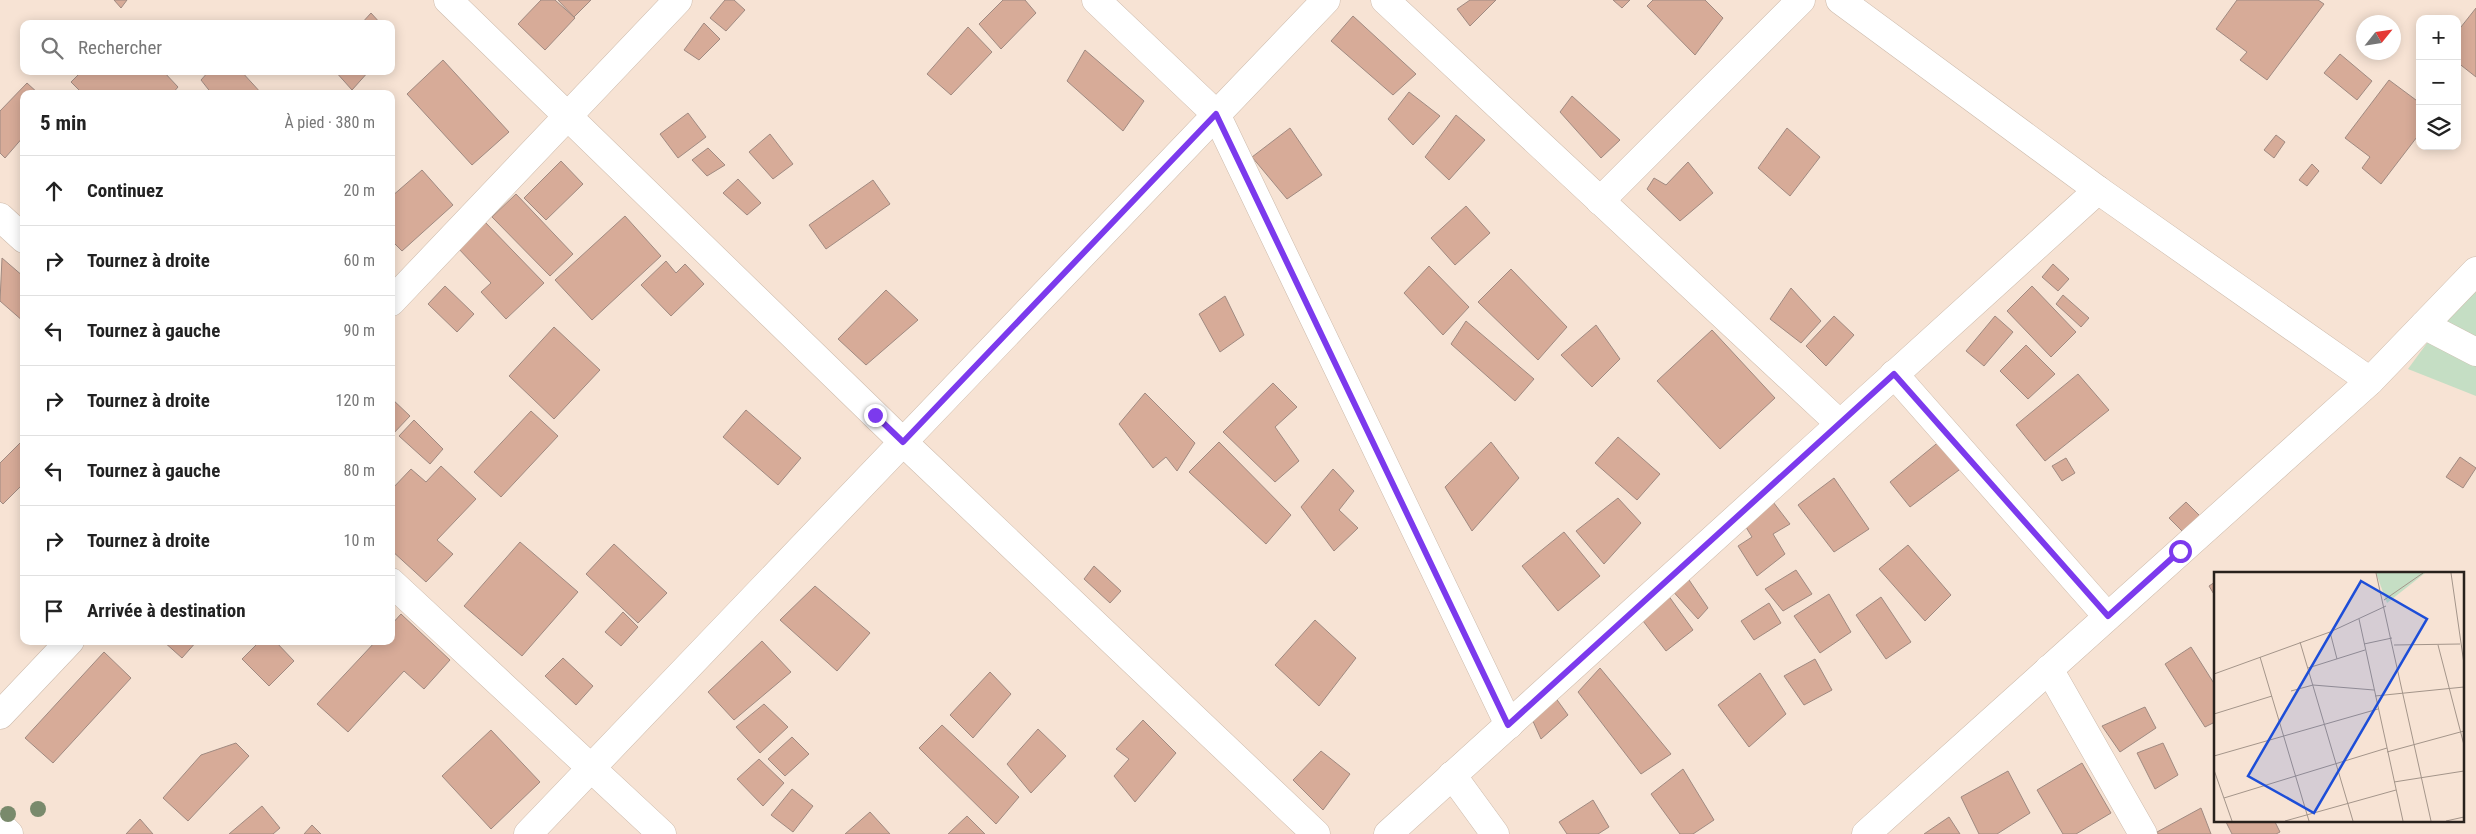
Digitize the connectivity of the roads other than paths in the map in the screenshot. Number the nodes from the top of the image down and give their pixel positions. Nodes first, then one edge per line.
1 (448, 0) edge
2 (678, 0) edge
3 (1096, 0) edge
4 (1326, 0) edge
5 (1385, 0) edge
6 (1801, 0) edge
7 (1840, 0) edge
8 (1216, 114) junction
9 (568, 116) junction
10 (2098, 190) junction
11 (1600, 201) junction
12 (0, 217) edge
13 (20, 235) edge
14 (2476, 272) edge
15 (395, 298) edge
16 (2424, 325) junction
17 (2476, 352) edge
18 (1894, 374) junction
19 (2370, 381) junction
20 (1840, 424) junction
21 (903, 442) junction
22 (395, 586) edge
23 (2108, 616) junction
24 (66, 645) edge
25 (2049, 669) junction
26 (0, 715) edge
27 (1508, 725) junction
28 (591, 768) junction
29 (1452, 775) junction
30 (0, 825) edge
31 (9, 834) edge
32 (528, 834) edge
33 (662, 834) edge
34 (1316, 834) edge
35 (1388, 834) edge
36 (1495, 834) edge
37 (1866, 834) edge
38 (2143, 834) edge

1 - 9 street
2 - 9 street
3 - 8 street
4 - 8 street
5 - 11 street
6 - 11 street
7 - 10 street
8 - 21 street
8 - 27 street
9 - 15 street
9 - 21 street
10 - 18 street
10 - 19 street
11 - 20 street
12 - 13 street
14 - 16 street
16 - 17 street
16 - 19 street
18 - 20 street
18 - 23 street
19 - 23 street
20 - 27 street
21 - 28 street
21 - 34 street
22 - 28 street
23 - 25 street
24 - 26 street
25 - 37 street
25 - 38 street
27 - 29 street
28 - 32 street
28 - 33 street
29 - 35 street
29 - 36 street
30 - 31 street

